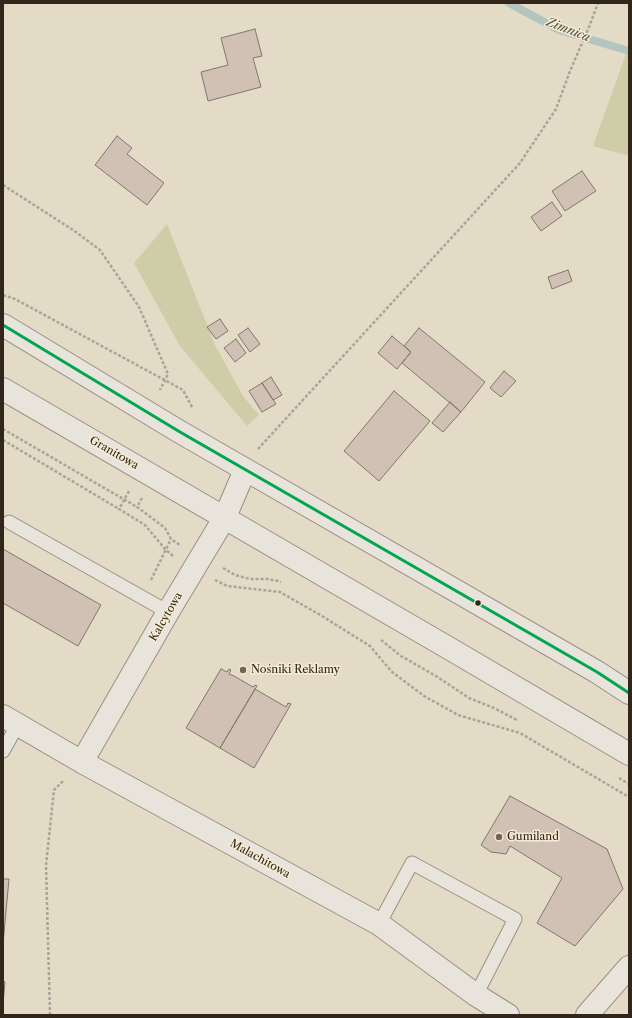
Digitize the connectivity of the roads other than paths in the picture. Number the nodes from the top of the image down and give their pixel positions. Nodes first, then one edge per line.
1 (3, 325) edge
2 (3, 388) edge
3 (245, 470) junction
4 (225, 517) junction
5 (9, 522) dead end
6 (168, 612) junction
7 (629, 693) edge
8 (10, 720) edge
9 (3, 751) edge
10 (629, 754) edge
11 (82, 762) junction
12 (379, 924) junction
13 (629, 967) edge
14 (476, 995) junction
15 (508, 1015) edge
16 (587, 1015) edge

1 - 3 street
2 - 4 street, Granitowa
3 - 4 street, Kalcytowa
3 - 7 street
4 - 6 street, Kalcytowa
4 - 10 street, Granitowa
5 - 6 lane
6 - 11 street, Kalcytowa
8 - 9 lane
8 - 11 street, Malachitowa
11 - 12 street, Malachitowa
12 - 14 street, Malachitowa
12 - 14 lane
13 - 16 street
14 - 15 street, Malachitowa

